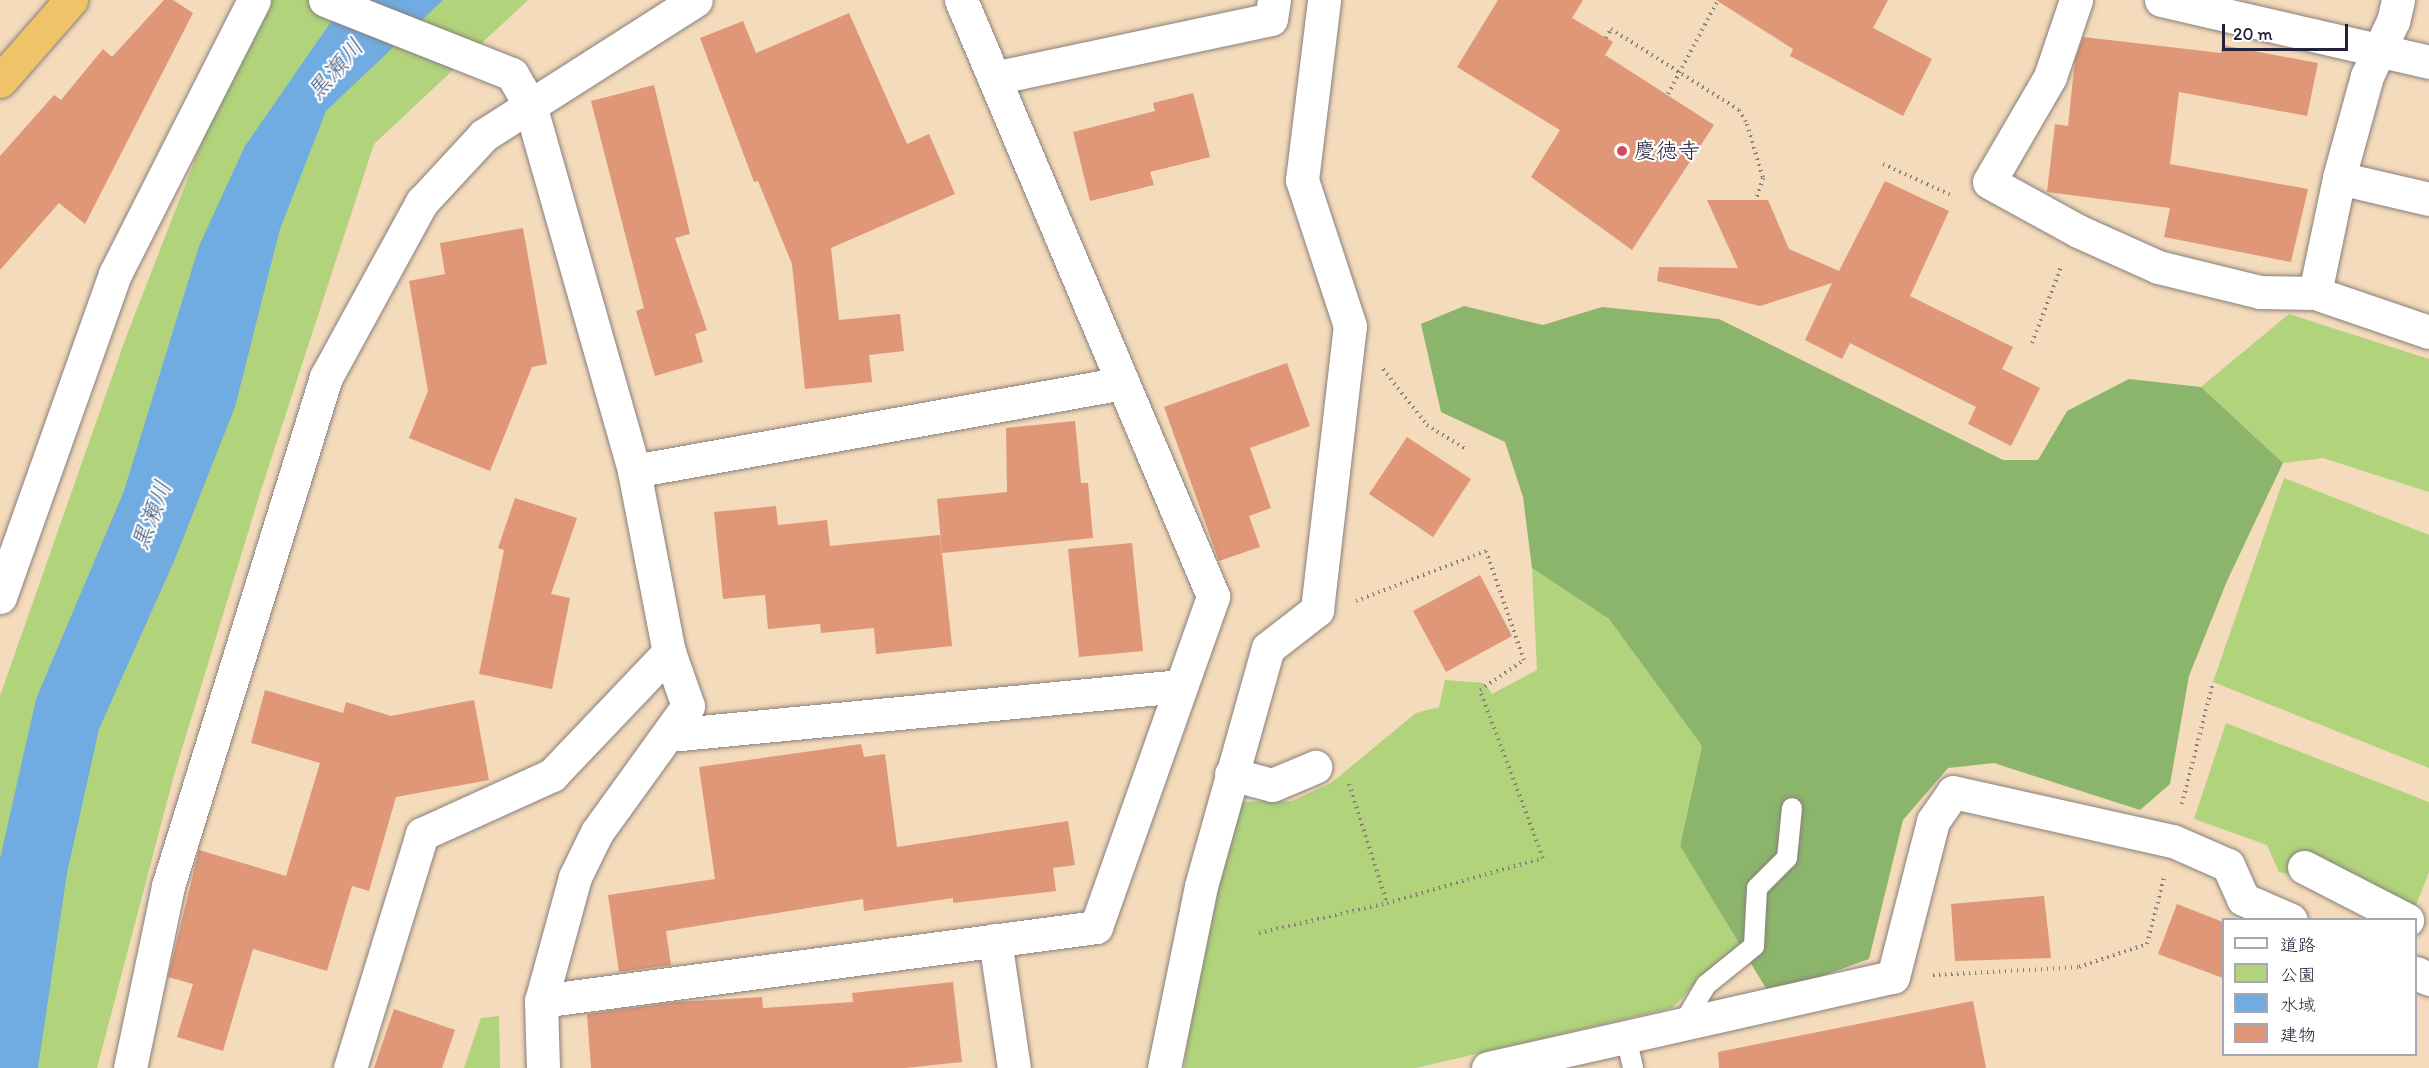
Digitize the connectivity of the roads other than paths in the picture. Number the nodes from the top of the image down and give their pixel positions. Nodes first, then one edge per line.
1 (71, 0) edge
2 (254, 0) edge
3 (325, 0) edge
4 (696, 0) edge
5 (961, 0) edge
6 (1274, 0) edge
7 (1323, 0) edge
8 (2076, 0) edge
9 (2161, 0) edge
10 (2398, 0) edge
11 (2377, 50) junction
12 (2429, 62) edge
13 (994, 78) junction
14 (0, 81) edge
15 (530, 105) junction
16 (2339, 178) junction
17 (2429, 198) edge
18 (2315, 293) junction
19 (2429, 332) edge
20 (1121, 383) junction
21 (634, 471) junction
22 (0, 597) edge
23 (669, 652) junction
24 (1181, 686) junction
25 (670, 735) junction
26 (1330, 769) road end
27 (1231, 774) junction
28 (1792, 808) dead end
29 (2304, 867) dead end
30 (2286, 918) edge
31 (2403, 918) edge
32 (995, 940) junction
33 (541, 1001) junction
34 (1683, 1024) junction
35 (1626, 1036) junction
36 (130, 1068) edge
37 (350, 1068) edge
38 (543, 1068) edge
39 (1014, 1068) edge
40 (1164, 1068) edge
41 (1488, 1068) edge
42 (1633, 1068) edge

1 - 14 highway
2 - 22 street
3 - 15 street
4 - 15 street
5 - 13 street
6 - 13 street
7 - 27 street
8 - 18 street
9 - 11 street
10 - 11 street
11 - 12 street
11 - 16 street
13 - 20 street
15 - 21 street
15 - 36 street
16 - 17 street
16 - 18 street
18 - 19 street
20 - 21 street
20 - 24 street
21 - 23 street
23 - 25 street
23 - 37 street
24 - 25 street
24 - 32 street
25 - 33 street
26 - 27 street
27 - 40 street
28 - 34 lane
29 - 31 street
30 - 34 street
32 - 33 street
32 - 39 street
33 - 38 street
34 - 35 street
35 - 41 street
35 - 42 lane

